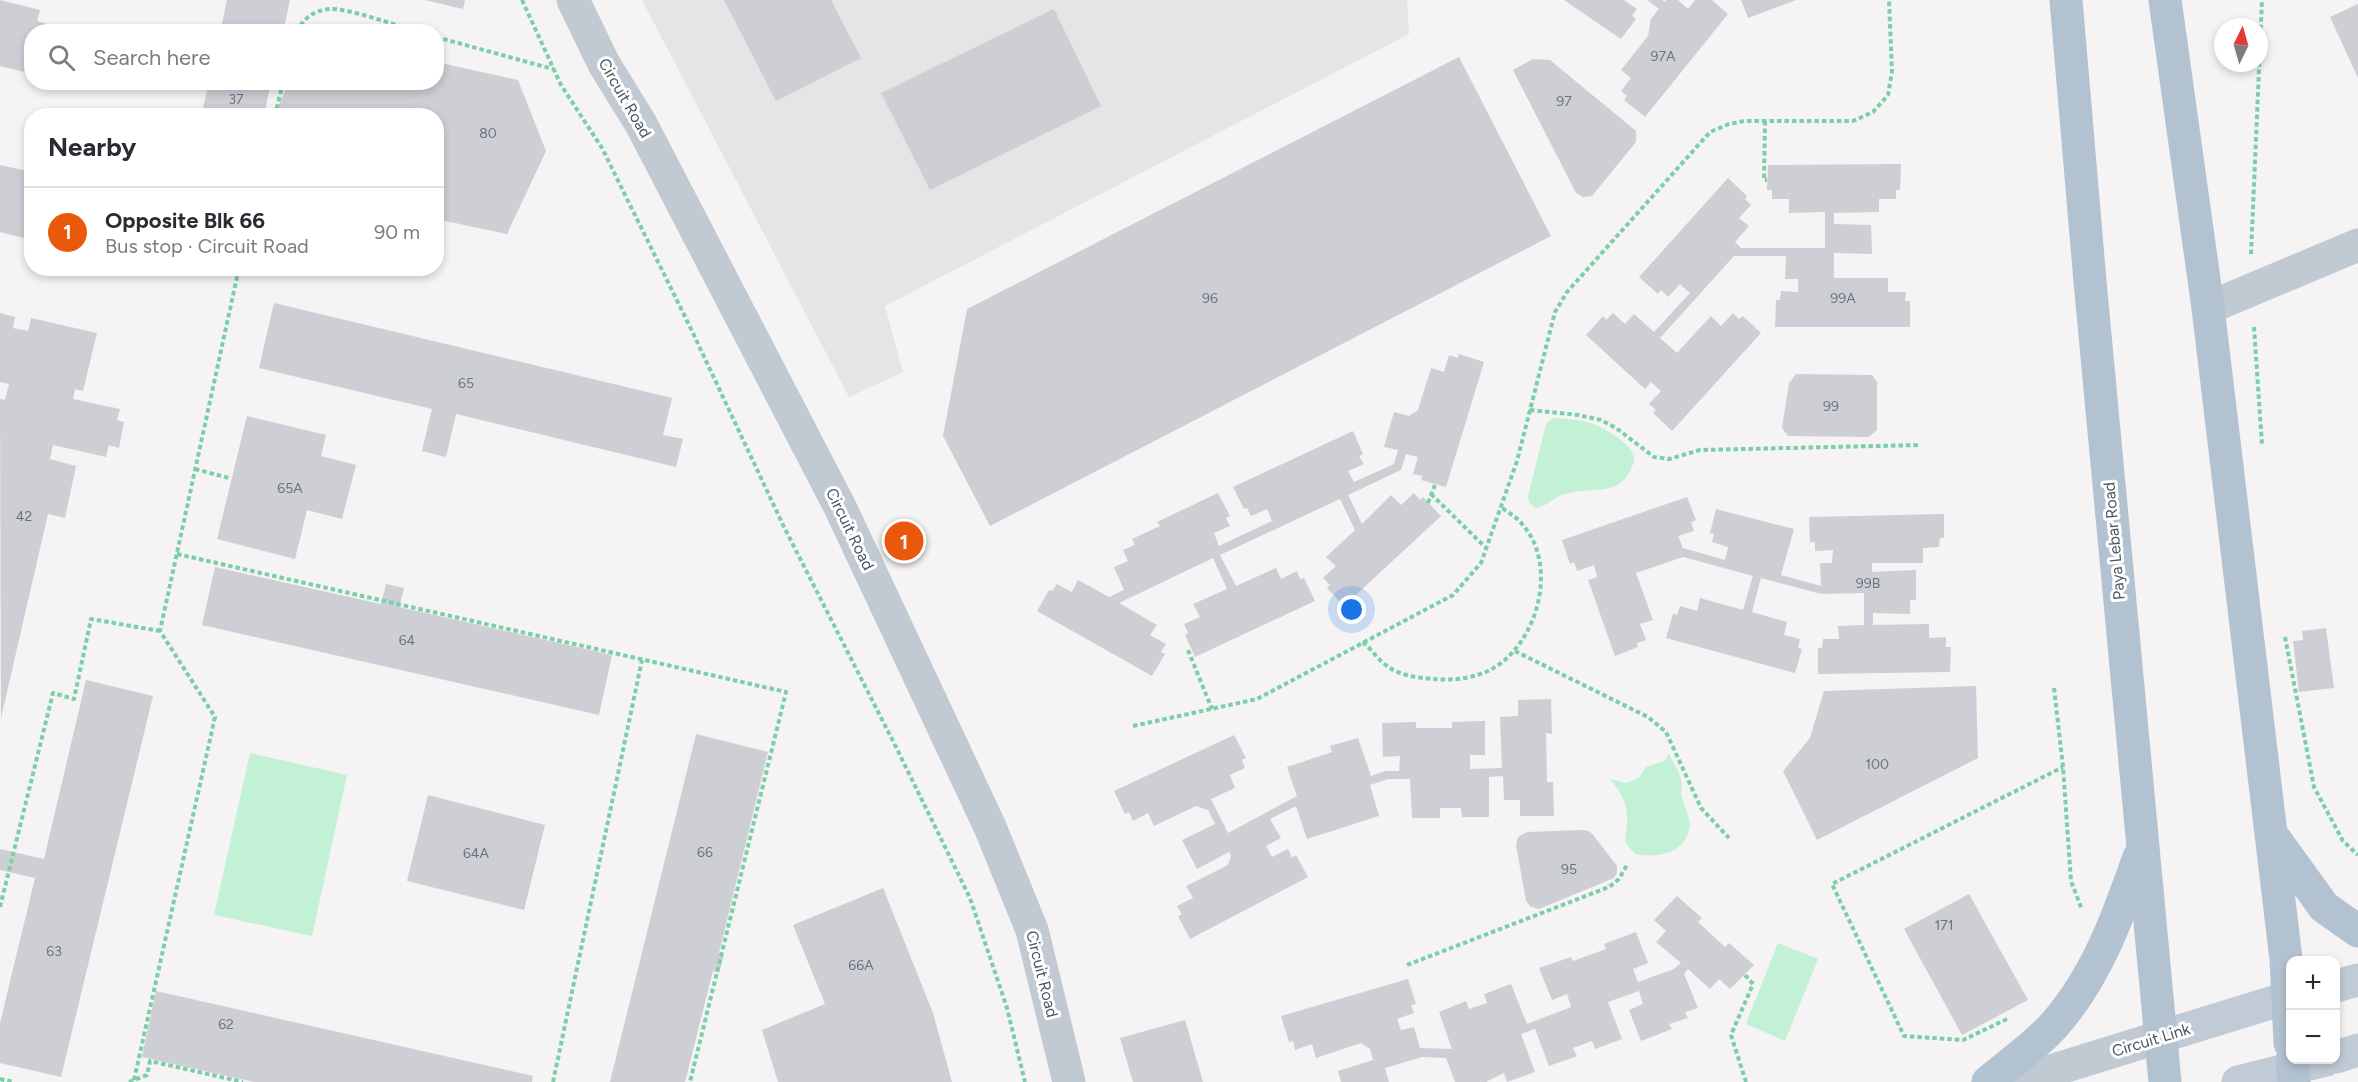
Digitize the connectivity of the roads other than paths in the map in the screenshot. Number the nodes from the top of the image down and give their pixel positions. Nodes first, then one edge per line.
1 (573, 0) edge
2 (2066, 0) edge
3 (2165, 0) edge
4 (2358, 245) edge
5 (2208, 308) junction
6 (2269, 831) junction
7 (2142, 850) junction
8 (2358, 931) edge
9 (2286, 958) edge
10 (2358, 980) edge
11 (2340, 985) edge
12 (2286, 999) edge
13 (2160, 1037) junction
14 (2358, 1050) edge
15 (2340, 1056) edge
16 (2289, 1064) edge
17 (1069, 1082) edge
18 (1988, 1082) edge
19 (2015, 1082) edge
20 (2165, 1082) edge
21 (2238, 1082) edge

1 - 17 street, Circuit Road
2 - 7 main road, Paya Lebar Road
3 - 5 main road
4 - 5 street
5 - 6 main road
6 - 8 main road
6 - 9 main road
7 - 13 main road, Paya Lebar Road
7 - 18 main road
10 - 11 main road
12 - 13 main road, Circuit Link
13 - 19 street, Circuit Link
13 - 20 main road, Paya Lebar Road
14 - 15 main road
16 - 21 main road

